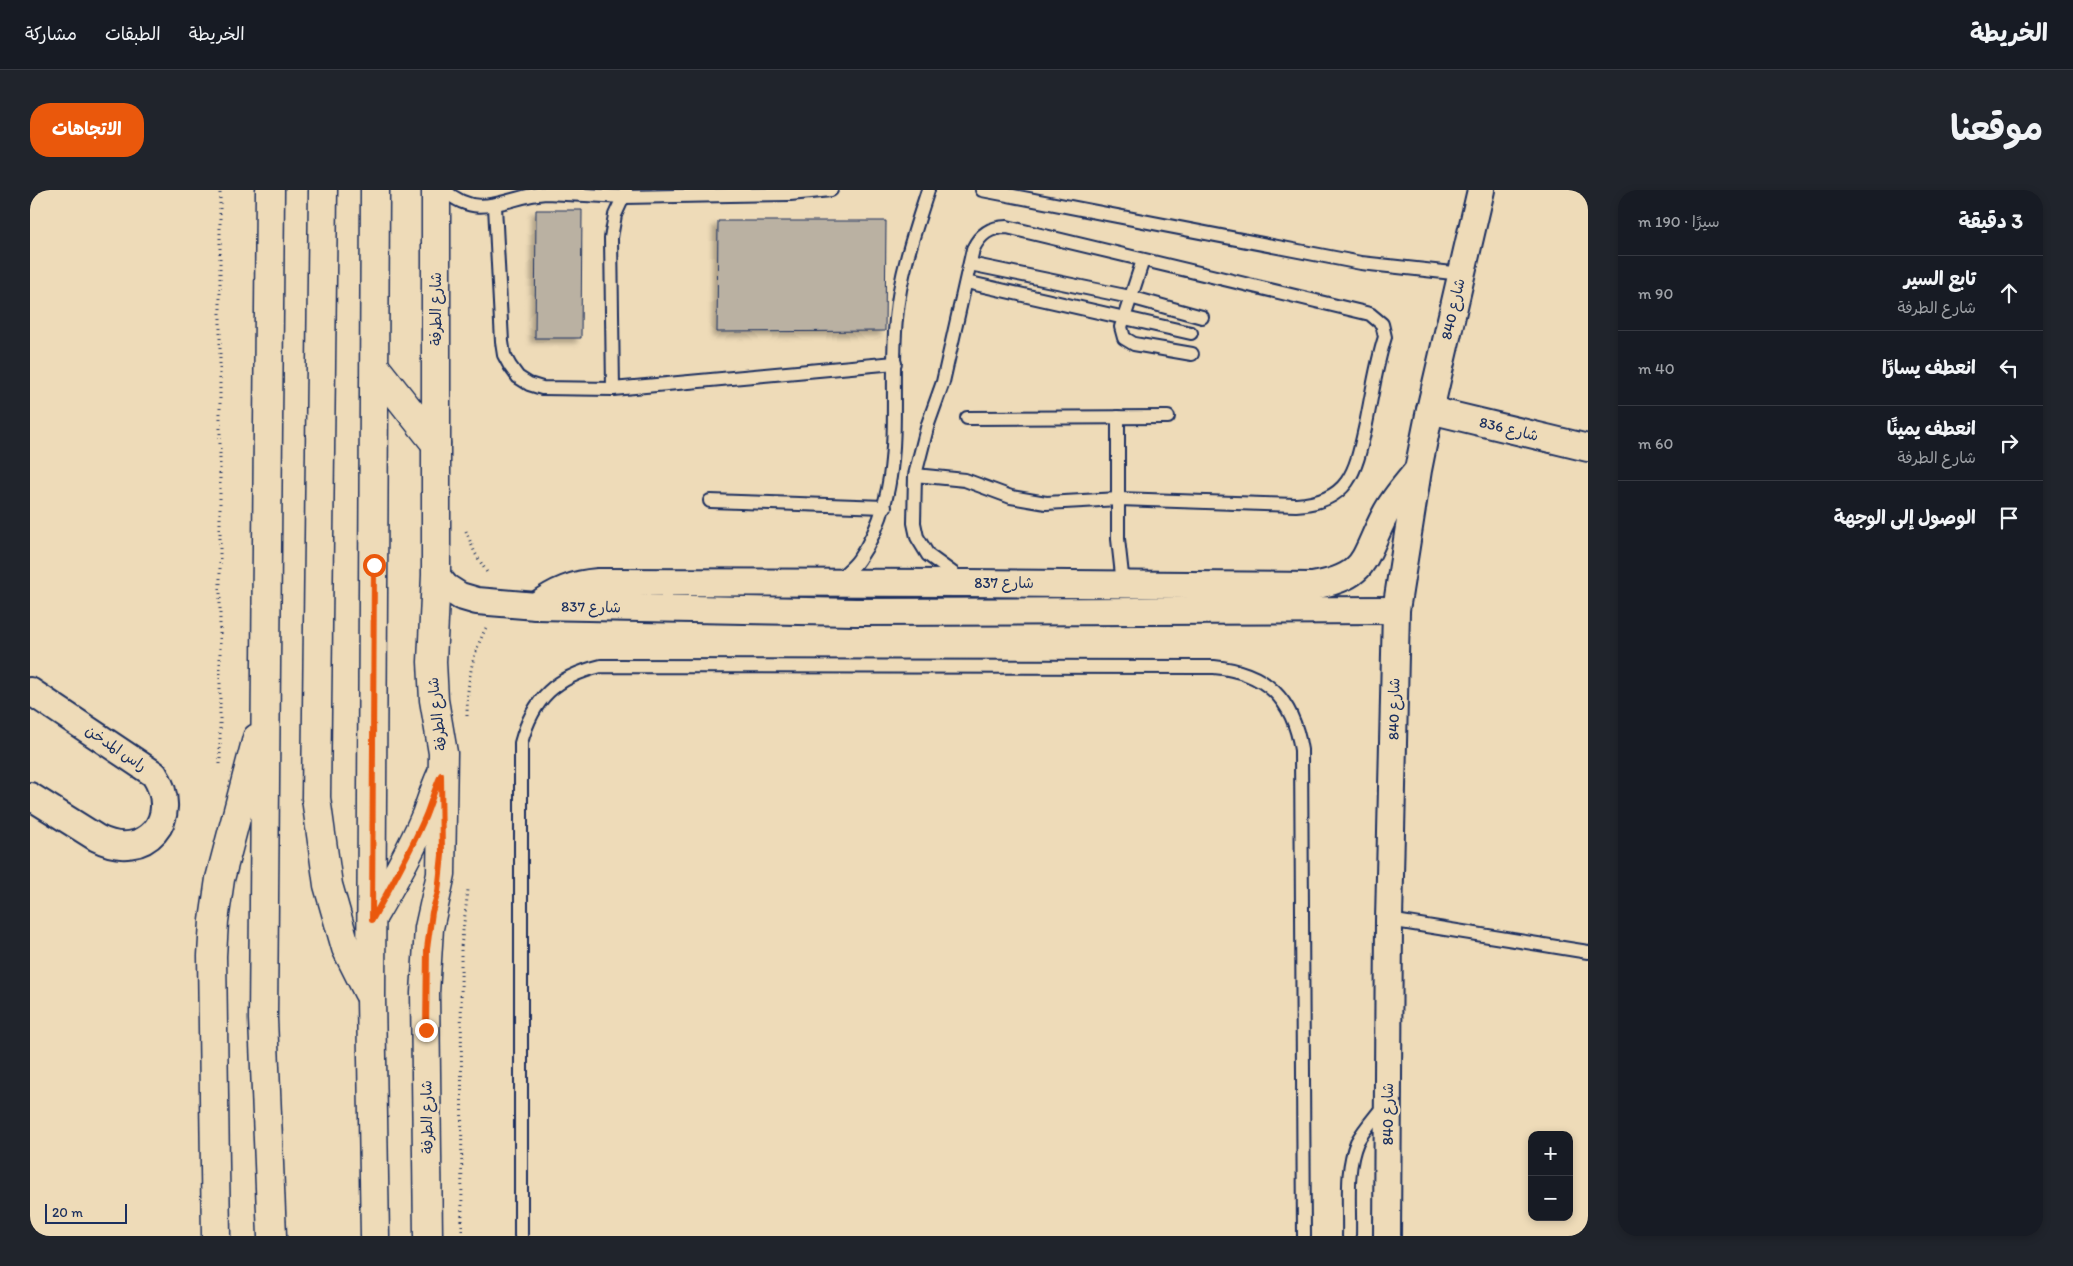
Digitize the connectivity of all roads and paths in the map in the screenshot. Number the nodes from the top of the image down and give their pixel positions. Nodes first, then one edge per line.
1 (220, 190) edge
2 (270, 190) edge
3 (323, 190) edge
4 (375, 190) edge
5 (436, 190) edge
6 (444, 190) edge
7 (832, 190) edge
8 (928, 190) edge
9 (982, 190) edge
10 (1481, 190) edge
11 (625, 194) edge
12 (495, 206) junction
13 (1143, 260) junction
14 (970, 264) junction
15 (1462, 274) junction
16 (966, 282) junction
17 (1130, 297) junction
18 (1124, 317) junction
19 (1202, 317) dead end
20 (1191, 333) dead end
21 (1192, 354) dead end
22 (895, 363) junction
23 (376, 368) junction
24 (613, 389) junction
25 (1430, 410) junction
26 (1118, 417) junction
27 (1168, 417) dead end
28 (967, 418) dead end
29 (436, 444) junction
30 (1588, 448) edge
31 (1418, 470) junction
32 (915, 476) junction
33 (1118, 499) junction
34 (710, 501) dead end
35 (885, 507) junction
36 (436, 575) junction
37 (836, 582) junction
38 (966, 583) junction
39 (1123, 584) junction
40 (536, 606) junction
41 (1396, 610) junction
42 (491, 621) dead end
43 (30, 691) edge
44 (266, 703) junction
45 (467, 718) dead end
46 (220, 769) dead end
47 (441, 775) junction
48 (30, 796) edge
49 (467, 885) dead end
50 (372, 920) junction
51 (1389, 920) junction
52 (1588, 952) edge
53 (371, 998) junction
54 (1388, 1100) junction
55 (216, 1236) edge
56 (272, 1236) edge
57 (375, 1236) edge
58 (428, 1236) edge
59 (462, 1236) edge
60 (521, 1236) edge
61 (1304, 1236) edge
62 (1349, 1236) edge
63 (1387, 1236) edge

1 - 46 path
2 - 44 main road
3 - 53 main road
4 - 23 main road
5 - 29 main road, شارع الطرفة
6 - 12 lane
7 - 11 lane
8 - 22 lane
9 - 15 lane
10 - 15 street, شارع 840
11 - 12 lane
11 - 24 lane
12 - 24 lane
13 - 14 lane
13 - 17 lane
13 - 33 lane
14 - 16 lane
14 - 17 lane
15 - 25 street, شارع 840
16 - 18 lane
16 - 32 lane
17 - 18 lane
17 - 19 lane
18 - 20 lane
18 - 21 lane
22 - 24 lane
22 - 35 lane
23 - 29 main road
23 - 50 main road
25 - 30 street, شارع 836
25 - 31 street, شارع 840
26 - 27 lane
26 - 28 lane
26 - 33 lane
29 - 36 main road, شارع الطرفة
31 - 39 street, شارع 837
31 - 41 street, شارع 840
32 - 33 lane
32 - 38 lane
33 - 39 lane
34 - 35 lane
35 - 37 lane
36 - 40 street, شارع 837
36 - 47 main road, شارع الطرفة
37 - 38 street, شارع 837
37 - 40 street, شارع 837
38 - 39 street, شارع 837
40 - 41 street, شارع 837
41 - 51 street, شارع 840
42 - 45 path
43 - 48 street, راس المدخن
44 - 55 main road
44 - 56 main road
47 - 50 main road
47 - 58 main road, شارع الطرفة
49 - 59 path
50 - 53 main road
51 - 52 lane
51 - 54 street, شارع 840
53 - 57 main road
54 - 62 lane
54 - 63 street, شارع 840
60 - 61 lane

